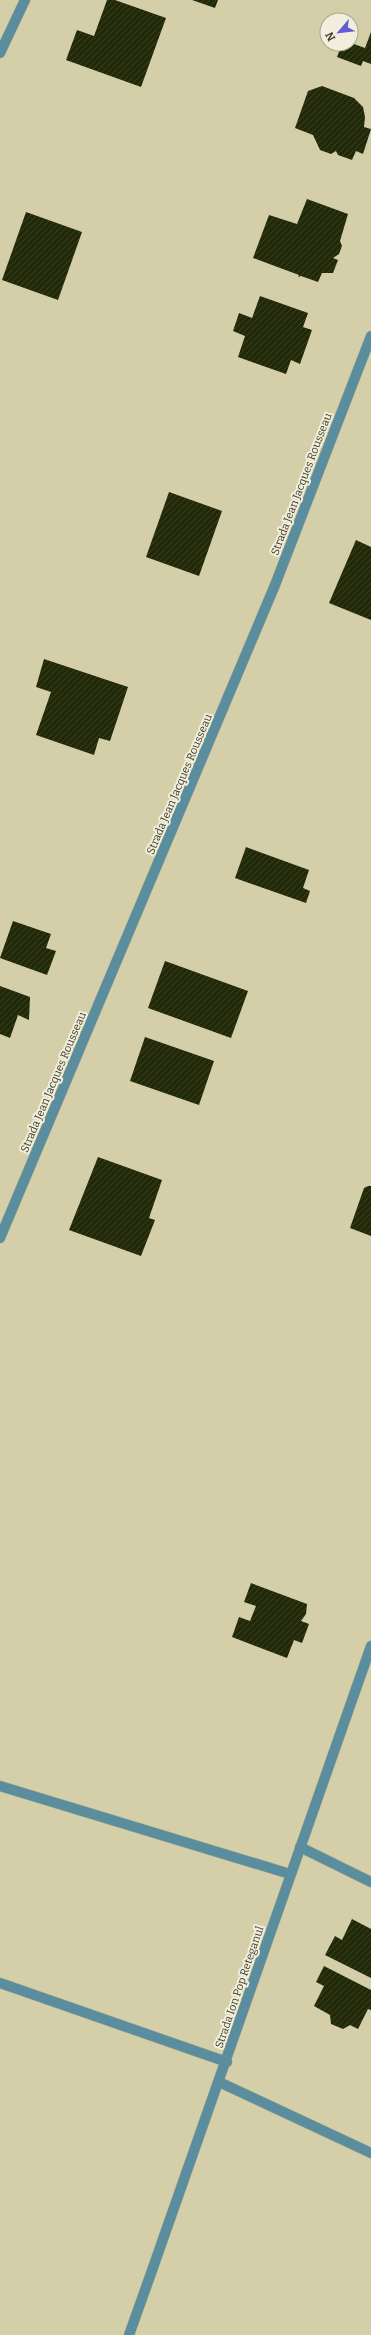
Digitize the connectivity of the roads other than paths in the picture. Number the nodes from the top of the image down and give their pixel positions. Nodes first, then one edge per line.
1 (25, 0) edge
2 (0, 53) edge
3 (371, 336) edge
4 (0, 1238) edge
5 (371, 1646) edge
6 (0, 1786) edge
7 (300, 1847) junction
8 (290, 1874) junction
9 (371, 1882) edge
10 (0, 1983) edge
11 (227, 2062) junction
12 (219, 2082) junction
13 (371, 2153) edge
14 (129, 2335) edge

1 - 2 street
3 - 4 street, Strada Jean Jacques Rousseau
5 - 7 street, Strada Ion Pop Reteganul
6 - 8 street
7 - 8 street, Strada Ion Pop Reteganul
7 - 9 street
8 - 11 street, Strada Ion Pop Reteganul
10 - 11 street
11 - 12 street, Strada Ion Pop Reteganul
12 - 13 street
12 - 14 street, Strada Ion Pop Reteganul

